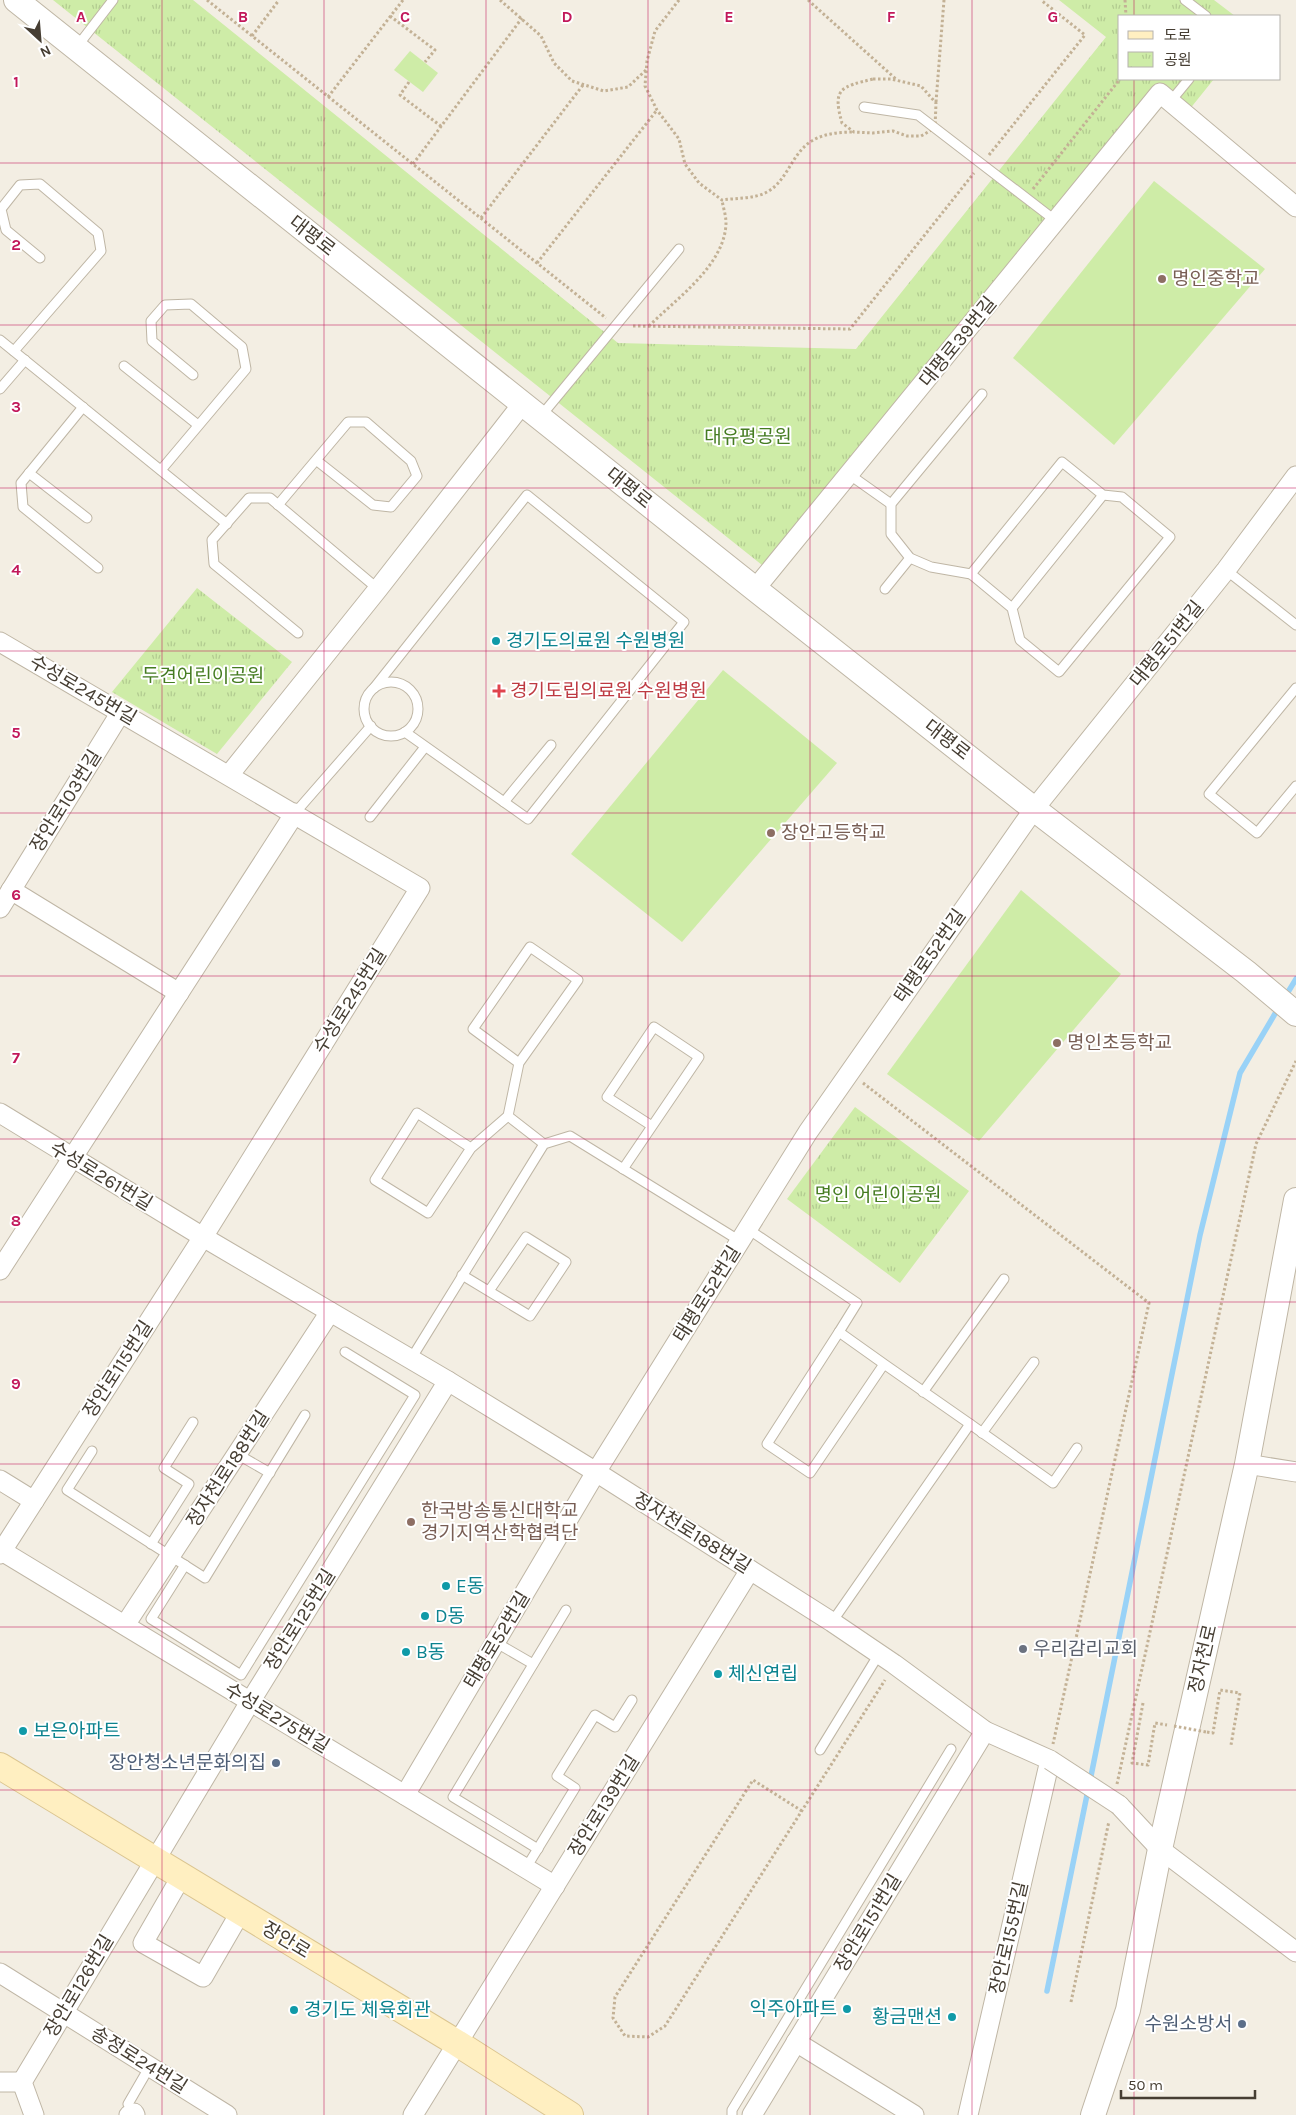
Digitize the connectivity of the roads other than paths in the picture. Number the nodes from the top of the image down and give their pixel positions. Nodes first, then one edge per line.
1 (16, 0) edge
2 (113, 0) edge
3 (1185, 0) edge
4 (1205, 15) edge
5 (76, 48) junction
6 (1188, 80) edge
7 (1165, 98) junction
8 (864, 107) dead end
9 (1296, 207) edge
10 (1056, 221) junction
11 (679, 249) dead end
12 (40, 258) dead end
13 (0, 340) edge
14 (14, 351) junction
15 (24, 360) junction
16 (124, 366) dead end
17 (194, 375) dead end
18 (1, 384) edge
19 (982, 394) dead end
20 (83, 407) junction
21 (531, 410) junction
22 (198, 425) junction
23 (316, 460) junction
24 (161, 470) junction
25 (29, 473) junction
26 (850, 474) junction
27 (1296, 476) edge
28 (1103, 495) junction
29 (891, 504) junction
30 (278, 505) junction
31 (87, 518) dead end
32 (227, 524) junction
33 (910, 558) junction
34 (98, 568) dead end
35 (1226, 570) junction
36 (970, 574) junction
37 (378, 589) junction
38 (755, 589) junction
39 (885, 589) dead end
40 (1012, 608) junction
41 (1296, 625) edge
42 (298, 633) dead end
43 (0, 642) edge
44 (374, 688) junction
45 (1296, 688) edge
46 (121, 712) junction
47 (371, 726) junction
48 (405, 732) junction
49 (551, 745) dead end
50 (425, 747) junction
51 (229, 775) junction
52 (1296, 786) edge
53 (504, 802) junction
54 (1034, 809) junction
55 (295, 813) junction
56 (370, 817) dead end
57 (11, 890) junction
58 (0, 908) edge
59 (179, 993) junction
60 (1296, 1014) edge
61 (519, 1063) junction
62 (0, 1113) edge
63 (508, 1116) junction
64 (652, 1126) junction
65 (544, 1144) junction
66 (471, 1148) junction
67 (72, 1159) junction
68 (623, 1169) junction
69 (1296, 1200) edge
70 (744, 1235) junction
71 (203, 1237) junction
72 (0, 1270) edge
73 (462, 1275) junction
74 (1004, 1279) dead end
75 (489, 1291) junction
76 (330, 1312) junction
77 (839, 1332) junction
78 (345, 1352) dead end
79 (411, 1359) junction
80 (1034, 1362) dead end
81 (884, 1364) junction
82 (448, 1381) junction
83 (923, 1392) junction
84 (305, 1415) dead end
85 (193, 1422) dead end
86 (970, 1424) junction
87 (982, 1433) junction
88 (1077, 1448) dead end
89 (92, 1451) dead end
90 (237, 1454) junction
91 (1247, 1464) junction
92 (596, 1472) junction
93 (1296, 1472) edge
94 (270, 1473) junction
95 (0, 1480) edge
96 (34, 1501) junction
97 (151, 1544) junction
98 (1, 1551) edge
99 (177, 1561) junction
100 (750, 1570) junction
101 (566, 1610) dead end
102 (832, 1622) junction
103 (125, 1625) junction
104 (495, 1642) junction
105 (887, 1659) junction
106 (533, 1664) junction
107 (632, 1700) dead end
108 (250, 1702) junction
109 (985, 1731) junction
110 (951, 1749) dead end
111 (820, 1750) dead end
112 (1050, 1760) junction
113 (0, 1766) edge
114 (405, 1795) junction
115 (538, 1849) junction
116 (1160, 1849) junction
117 (155, 1861) junction
118 (526, 1868) junction
119 (181, 1877) junction
120 (555, 1886) junction
121 (240, 1913) junction
122 (1296, 1952) edge
123 (0, 1973) edge
124 (807, 1985) junction
125 (824, 1995) junction
126 (62, 2012) junction
127 (796, 2042) junction
128 (457, 2043) junction
129 (150, 2066) junction
130 (0, 2082) edge
131 (22, 2082) junction
132 (133, 2114) edge
133 (34, 2115) edge
134 (227, 2115) edge
135 (412, 2115) edge
136 (570, 2115) edge
137 (732, 2115) edge
138 (752, 2115) edge
139 (914, 2115) edge
140 (968, 2115) edge
141 (1093, 2115) edge

1 - 5 street, 대평로
2 - 5 lane
3 - 4 lane
5 - 21 street, 대평로
6 - 7 lane
7 - 9 street
7 - 10 street, 대평로39번길
8 - 10 lane
10 - 26 street, 대평로39번길
11 - 21 lane
12 - 14 lane
13 - 14 lane
14 - 15 lane
15 - 18 lane
15 - 20 lane
16 - 22 lane
17 - 22 lane
19 - 29 lane
20 - 24 lane
20 - 25 lane
21 - 37 street
21 - 38 street, 대평로
22 - 24 lane
23 - 23 lane
23 - 30 lane
24 - 32 lane
25 - 31 lane
25 - 34 lane
26 - 29 lane
26 - 38 street, 대평로39번길
27 - 35 street, 대평로51번길
28 - 36 lane
28 - 40 lane
28 - 40 lane
29 - 33 lane
30 - 32 lane
30 - 37 lane
32 - 42 lane
33 - 36 lane
33 - 39 lane
35 - 41 lane
35 - 54 street, 대평로51번길
36 - 40 lane
37 - 51 street
38 - 54 street, 대평로
43 - 46 street, 수성로245번길
44 - 47 lane
44 - 48 lane
44 - 53 lane
45 - 52 lane
46 - 51 street, 수성로245번길
46 - 57 street, 장안로103번길
47 - 48 lane
47 - 55 lane
48 - 50 lane
49 - 53 lane
50 - 53 lane
50 - 56 lane
51 - 55 street, 수성로245번길
54 - 60 street, 대평로
54 - 70 street, 태평로52번길
55 - 59 street
55 - 71 street, 수성로245번길
57 - 58 street, 장안로103번길
57 - 59 street
59 - 67 street
61 - 61 lane
61 - 63 lane
62 - 67 street, 수성로261번길
63 - 65 lane
63 - 66 lane
64 - 64 lane
64 - 68 lane
65 - 68 lane
65 - 73 lane
66 - 66 lane
67 - 71 street, 수성로261번길
67 - 72 street
68 - 70 lane
69 - 91 street, 정자천로
70 - 77 lane
70 - 92 street, 태평로52번길
71 - 76 street, 정자천로188번길
71 - 96 street, 장안로115번길
73 - 75 lane
73 - 79 lane
74 - 83 lane
75 - 75 lane
76 - 79 street, 정자천로188번길
76 - 90 street, 정자천로188번길
77 - 81 lane
77 - 81 lane
78 - 99 lane
79 - 82 street, 정자천로188번길
80 - 87 lane
81 - 83 lane
82 - 92 street, 정자천로188번길
82 - 108 street, 장안로125번길
83 - 86 lane
84 - 94 lane
85 - 97 lane
86 - 87 lane
86 - 102 lane
87 - 88 lane
89 - 97 lane
90 - 94 lane
90 - 99 street, 정자천로188번길
91 - 93 street
91 - 116 street, 정자천로
92 - 100 street, 정자천로188번길
92 - 104 street, 태평로52번길
94 - 99 lane
95 - 96 street
96 - 98 street, 장안로115번길
97 - 99 lane
98 - 103 street, 수성로275번길
99 - 103 street, 정자천로188번길
100 - 102 street, 정자천로188번길
100 - 120 street, 장안로139번길
101 - 106 lane
102 - 105 street, 정자천로188번길
103 - 108 street, 수성로275번길
104 - 106 lane
104 - 114 street, 태평로52번길
105 - 109 street, 정자천로188번길
105 - 111 lane
106 - 115 lane
107 - 115 lane
108 - 114 street, 수성로275번길
108 - 117 street, 장안로125번길
109 - 112 street, 정자천로188번길
109 - 125 street, 장안로151번길
110 - 124 lane
112 - 116 street, 정자천로188번길, bridge
112 - 140 street, 장안로155번길
113 - 117 main road, 장안로
114 - 118 street, 수성로275번길
115 - 118 lane
116 - 122 street
116 - 141 street, 정자천로
117 - 119 main road, 장안로
117 - 126 street, 장안로126번길
118 - 120 street, 수성로275번길
119 - 121 main road, 장안로
119 - 121 street
120 - 128 street, 장안로139번길
121 - 128 main road, 장안로
123 - 126 street, 송정로24번길
124 - 125 lane
124 - 137 lane
125 - 127 street, 장안로151번길
126 - 129 street, 송정로24번길
126 - 131 street, 장안로126번길
127 - 138 street, 장안로151번길
127 - 139 street
128 - 135 street, 장안로139번길
128 - 136 main road, 장안로
129 - 132 lane
129 - 134 street, 송정로24번길
130 - 131 street
131 - 133 street

